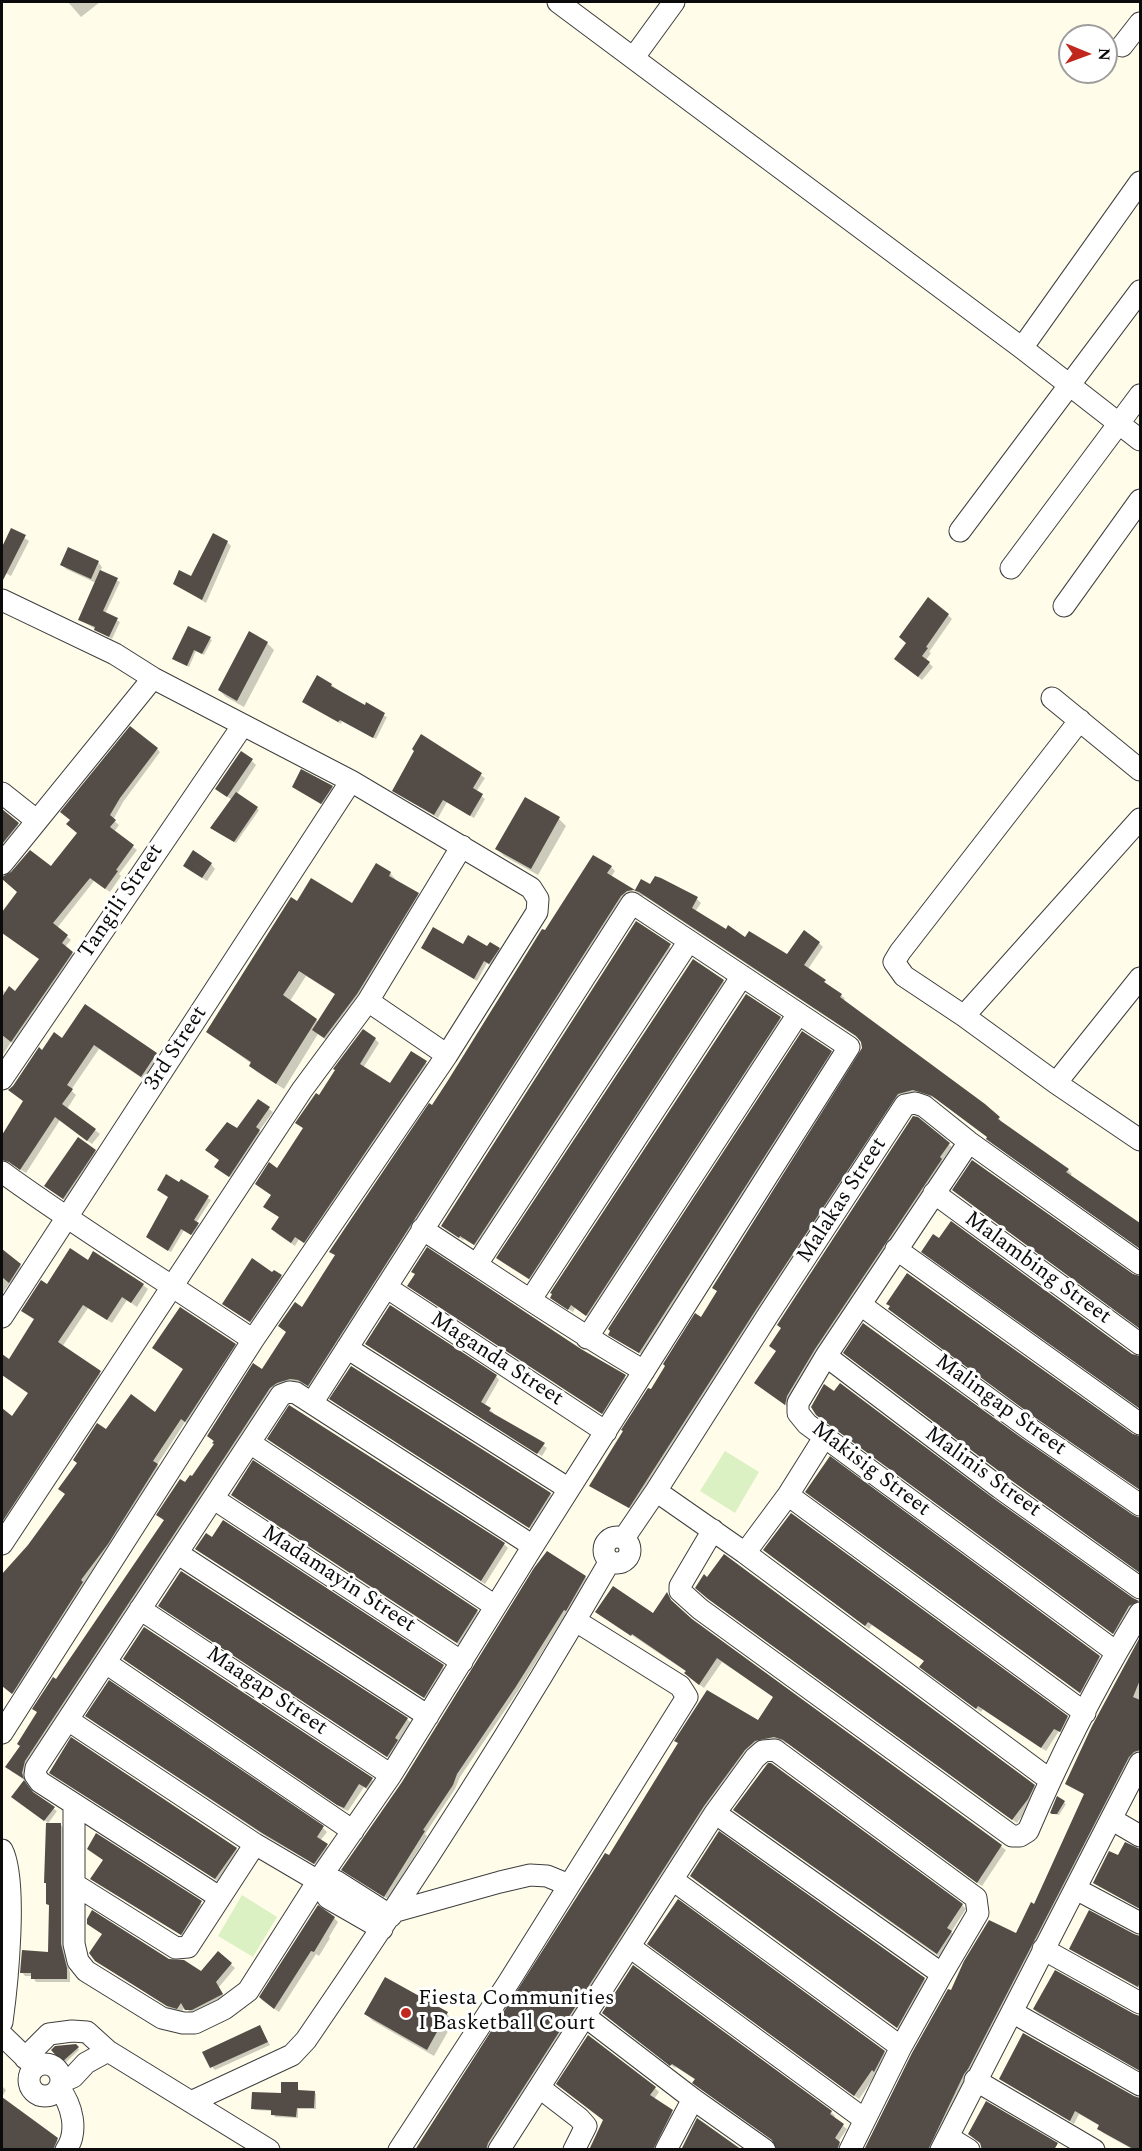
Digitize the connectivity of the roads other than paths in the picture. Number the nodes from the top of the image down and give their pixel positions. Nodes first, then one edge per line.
1 (558, 2) edge
2 (674, 2) edge
3 (1140, 23) edge
4 (1122, 46) dead end
5 (634, 57) junction
6 (1140, 182) edge
7 (1140, 291) edge
8 (1022, 348) junction
9 (1070, 384) junction
10 (1140, 394) edge
11 (1119, 424) junction
12 (1140, 440) edge
13 (1140, 500) edge
14 (960, 531) dead end
15 (1011, 567) dead end
16 (2, 600) edge
17 (1064, 606) dead end
18 (153, 678) junction
19 (1052, 698) dead end
20 (1080, 720) junction
21 (243, 724) junction
22 (1140, 770) edge
23 (351, 782) junction
24 (2, 793) edge
25 (1140, 819) edge
26 (36, 820) junction
27 (462, 846) junction
28 (2, 864) edge
29 (690, 941) junction
30 (742, 976) junction
31 (1140, 978) edge
32 (368, 1001) junction
33 (798, 1014) junction
34 (964, 1016) junction
35 (447, 1055) junction
36 (2, 1079) edge
37 (1056, 1083) junction
38 (1140, 1140) edge
39 (969, 1142) junction
40 (2, 1172) edge
41 (934, 1193) junction
42 (66, 1219) junction
43 (422, 1229) junction
44 (896, 1249) junction
45 (477, 1264) junction
46 (1140, 1264) edge
47 (173, 1286) junction
48 (386, 1287) junction
49 (531, 1299) junction
50 (861, 1305) junction
51 (2, 1317) edge
52 (587, 1338) junction
53 (253, 1340) junction
54 (1140, 1344) edge
55 (347, 1348) junction
56 (826, 1356) junction
57 (644, 1371) junction
58 (312, 1403) junction
59 (1140, 1424) edge
60 (606, 1432) junction
61 (825, 1436) junction
62 (250, 1443) junction
63 (569, 1489) junction
64 (656, 1491) junction
65 (788, 1495) junction
66 (214, 1499) junction
67 (1140, 1506) edge
68 (713, 1530) junction
69 (2, 1544) edge
70 (533, 1546) junction
71 (177, 1553) junction
72 (745, 1553) junction
73 (1140, 1587) edge
74 (495, 1606) junction
75 (140, 1609) junction
76 (1140, 1613) edge
77 (576, 1621) junction
78 (1116, 1652) junction
79 (462, 1662) junction
80 (106, 1663) junction
81 (1085, 1713) junction
82 (428, 1716) junction
83 (68, 1720) junction
84 (2, 1733) edge
85 (1140, 1763) edge
86 (391, 1775) junction
87 (1050, 1780) junction
88 (74, 1804) junction
89 (715, 1813) junction
90 (1111, 1820) junction
91 (353, 1831) junction
92 (1140, 1836) edge
93 (255, 1844) junction
94 (2, 1850) edge
95 (673, 1880) junction
96 (318, 1881) junction
97 (74, 1884) junction
98 (569, 1885) junction
99 (1076, 1889) junction
100 (219, 1897) junction
101 (389, 1919) junction
102 (1140, 1923) edge
103 (630, 1947) junction
104 (1043, 1949) junction
105 (942, 1974) junction
106 (1140, 2003) edge
107 (1012, 2012) junction
108 (585, 2017) junction
109 (2, 2022) edge
110 (2, 2035) edge
111 (901, 2047) junction
112 (108, 2051) junction
113 (30, 2063) junction
114 (975, 2080) junction
115 (60, 2085) junction
116 (1140, 2085) edge
117 (540, 2088) junction
118 (693, 2099) junction
119 (193, 2101) junction
120 (864, 2119) junction
121 (945, 2143) edge
122 (762, 2149) edge
123 (66, 2150) edge
124 (269, 2150) edge
125 (399, 2150) edge
126 (499, 2150) edge
127 (574, 2150) edge
128 (666, 2150) edge
129 (850, 2150) edge
130 (969, 2150) edge
131 (1094, 2150) edge

1 - 5 street
2 - 5 street
3 - 4 street
5 - 8 street
6 - 8 street
7 - 9 street
8 - 9 street
9 - 11 street
9 - 14 street
10 - 11 street
11 - 12 street
11 - 15 street
13 - 17 street
16 - 18 street
18 - 21 street
18 - 26 street
19 - 20 street
20 - 22 street
20 - 34 street
21 - 23 street
21 - 36 street, Tangili Street
23 - 27 street
23 - 42 street, 3rd Street
24 - 26 street
25 - 34 street
26 - 28 street
27 - 32 street
27 - 35 street
29 - 30 street
29 - 43 street
29 - 45 street
30 - 33 street
30 - 49 street
31 - 37 street
32 - 35 street
32 - 47 street
33 - 52 street
33 - 57 street
34 - 37 street
35 - 53 street
37 - 38 street
39 - 41 street, Makisig Street
39 - 46 street, Malakas Street
39 - 64 street, Malakas Street
40 - 42 street
41 - 44 street, Makisig Street
41 - 54 street, Malambing Street
42 - 47 street
42 - 51 street, 3rd Street
43 - 45 street
43 - 48 street
44 - 50 street, Makisig Street
44 - 59 street
45 - 49 street
47 - 53 street
47 - 69 street
48 - 55 street
48 - 60 street, Maganda Street
49 - 52 street
50 - 56 street, Makisig Street
50 - 67 street, Malingap Street
52 - 57 street
53 - 84 street
55 - 58 street
55 - 63 street
56 - 61 street, Makisig Street
56 - 73 street, Malinis Street
57 - 60 street
58 - 62 street
58 - 70 street
60 - 63 street
61 - 65 street
61 - 78 street, Makisig Street
62 - 66 street
62 - 74 street
63 - 70 street
64 - 68 street
64 - 77 street, Malakas Street
65 - 72 street
65 - 81 street
66 - 71 street
66 - 79 street, Madamayin Street
68 - 72 street
68 - 87 street
70 - 74 street
71 - 75 street
71 - 82 street
72 - 87 street
74 - 79 street
75 - 80 street
75 - 86 street, Maagap Street
76 - 78 street
77 - 98 street
77 - 101 street
78 - 81 street
79 - 82 street
80 - 83 street
80 - 91 street
81 - 87 street
82 - 86 street
83 - 88 street
83 - 93 street
85 - 90 street
86 - 91 street
88 - 97 street
88 - 100 street
89 - 95 street
89 - 105 street
89 - 105 street
90 - 92 street
90 - 99 street
91 - 96 street
93 - 96 street
93 - 100 street
94 - 109 street
95 - 103 street
95 - 111 street
96 - 97 street
96 - 101 street
97 - 100 street
98 - 101 street
98 - 125 street
99 - 102 street
99 - 104 street
101 - 119 street
103 - 108 street
103 - 120 street
104 - 106 street
104 - 107 street
105 - 111 street
107 - 114 street
107 - 116 street
108 - 117 street
108 - 118 street
110 - 113 street
111 - 120 street
112 - 113 street
112 - 115 street
112 - 119 street
113 - 115 street
114 - 121 street
114 - 131 street
115 - 123 street
117 - 126 street
117 - 127 street
118 - 122 street
118 - 128 street
119 - 124 street
120 - 129 street
121 - 130 street

